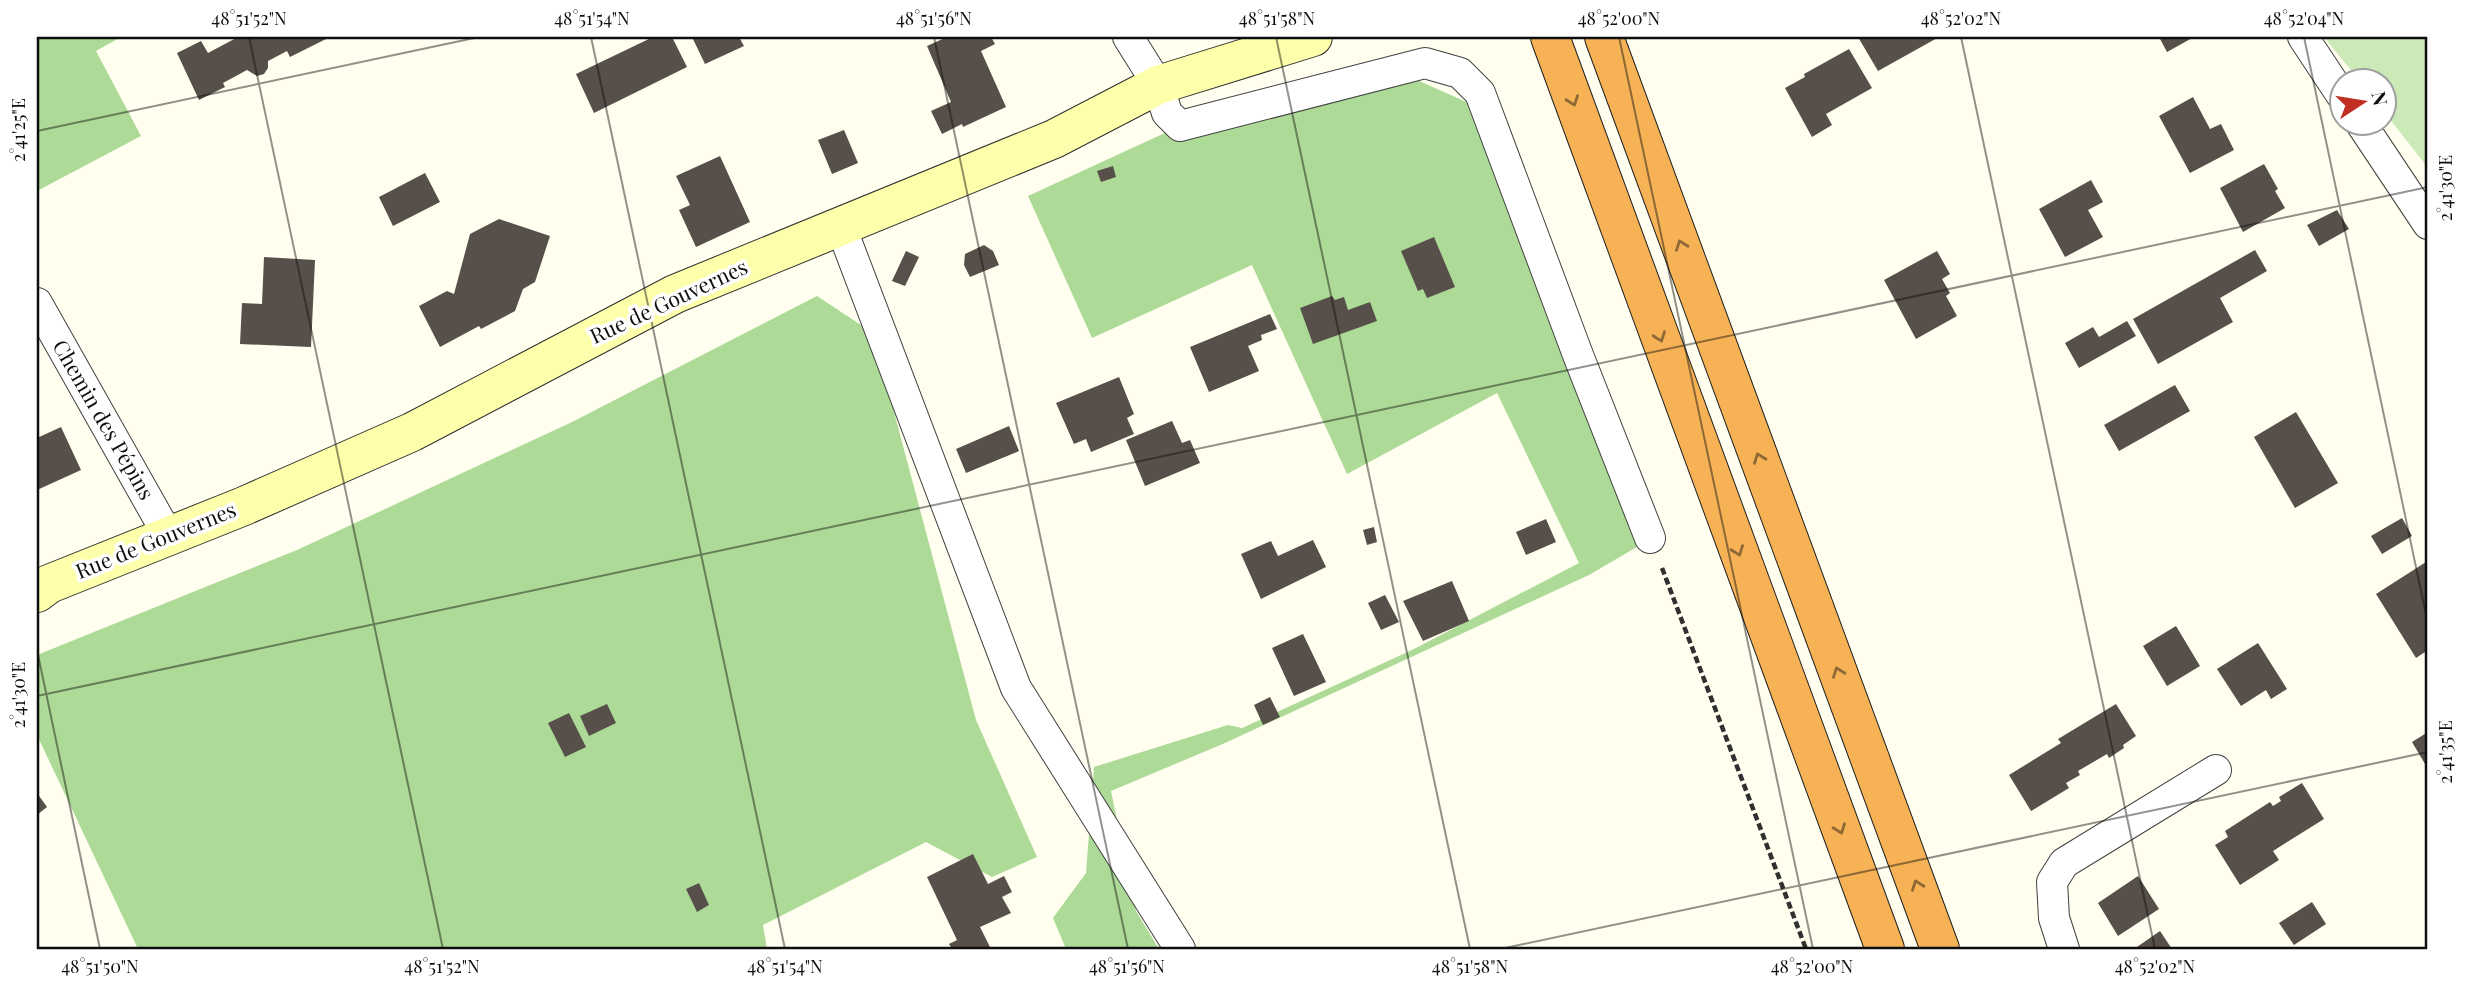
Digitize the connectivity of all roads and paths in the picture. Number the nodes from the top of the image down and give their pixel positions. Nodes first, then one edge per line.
1 (1128, 37) edge
2 (1313, 37) edge
3 (1550, 37) edge
4 (1604, 37) edge
5 (2303, 37) edge
6 (2328, 74) edge
7 (1158, 85) junction
8 (2369, 136) edge
9 (2428, 225) edge
10 (841, 227) junction
11 (37, 303) edge
12 (169, 537) junction
13 (1650, 538) joint
14 (37, 593) edge
15 (2216, 770) dead end
16 (1180, 949) edge
17 (1806, 949) edge
18 (1885, 949) edge
19 (1940, 949) edge
20 (2064, 949) edge

1 - 7 street
2 - 7 street, Rue de Gouvernes
3 -> 18 highway
19 -> 4 highway
5 - 6 street
7 - 10 street, Rue de Gouvernes
7 - 13 street
8 - 9 street
10 - 12 street, Rue de Gouvernes
10 - 16 street
11 - 12 street, Chemin des Pépins
12 - 14 street, Rue de Gouvernes
13 - 17 path
15 - 20 street

